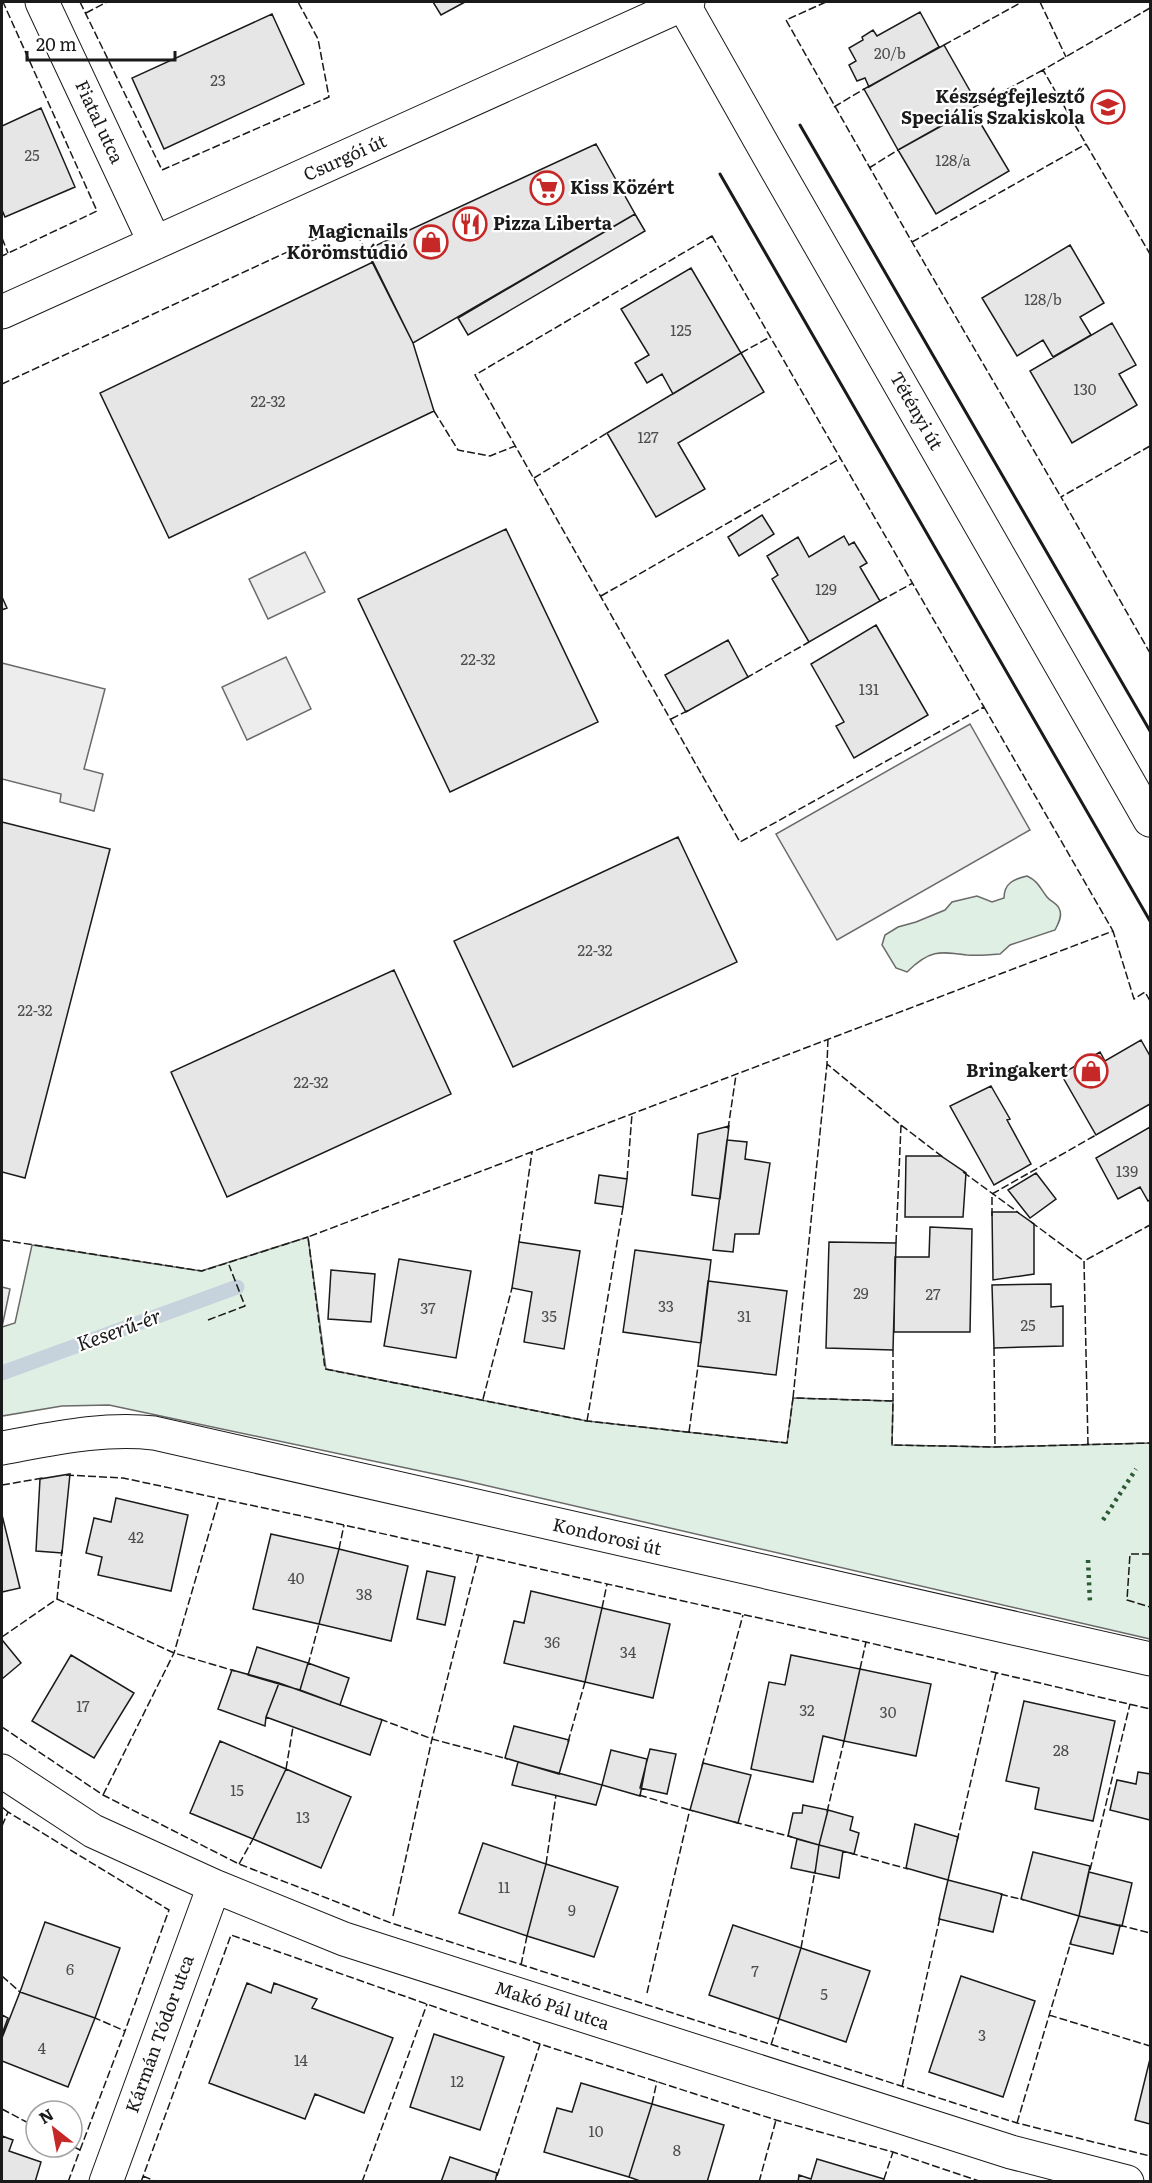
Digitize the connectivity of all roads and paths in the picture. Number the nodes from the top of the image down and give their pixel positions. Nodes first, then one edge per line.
1 (42, 2) edge
2 (684, 2) edge
3 (155, 243) junction
4 (2, 312) edge
5 (1150, 820) edge
6 (2, 1448) edge
7 (1150, 1659) edge
8 (2, 1771) edge
9 (214, 1886) junction
10 (106, 2181) edge
11 (1127, 2181) edge

1 - 3 street, Fiatal utca
2 - 3 street, Csurgói út
2 - 5 street, Tétényi út
3 - 4 street, Csurgói út
6 - 7 street, Kondorosi út
8 - 9 street, Makó Pál utca
9 - 10 street, Kármán Tódor utca
9 - 11 street, Makó Pál utca

